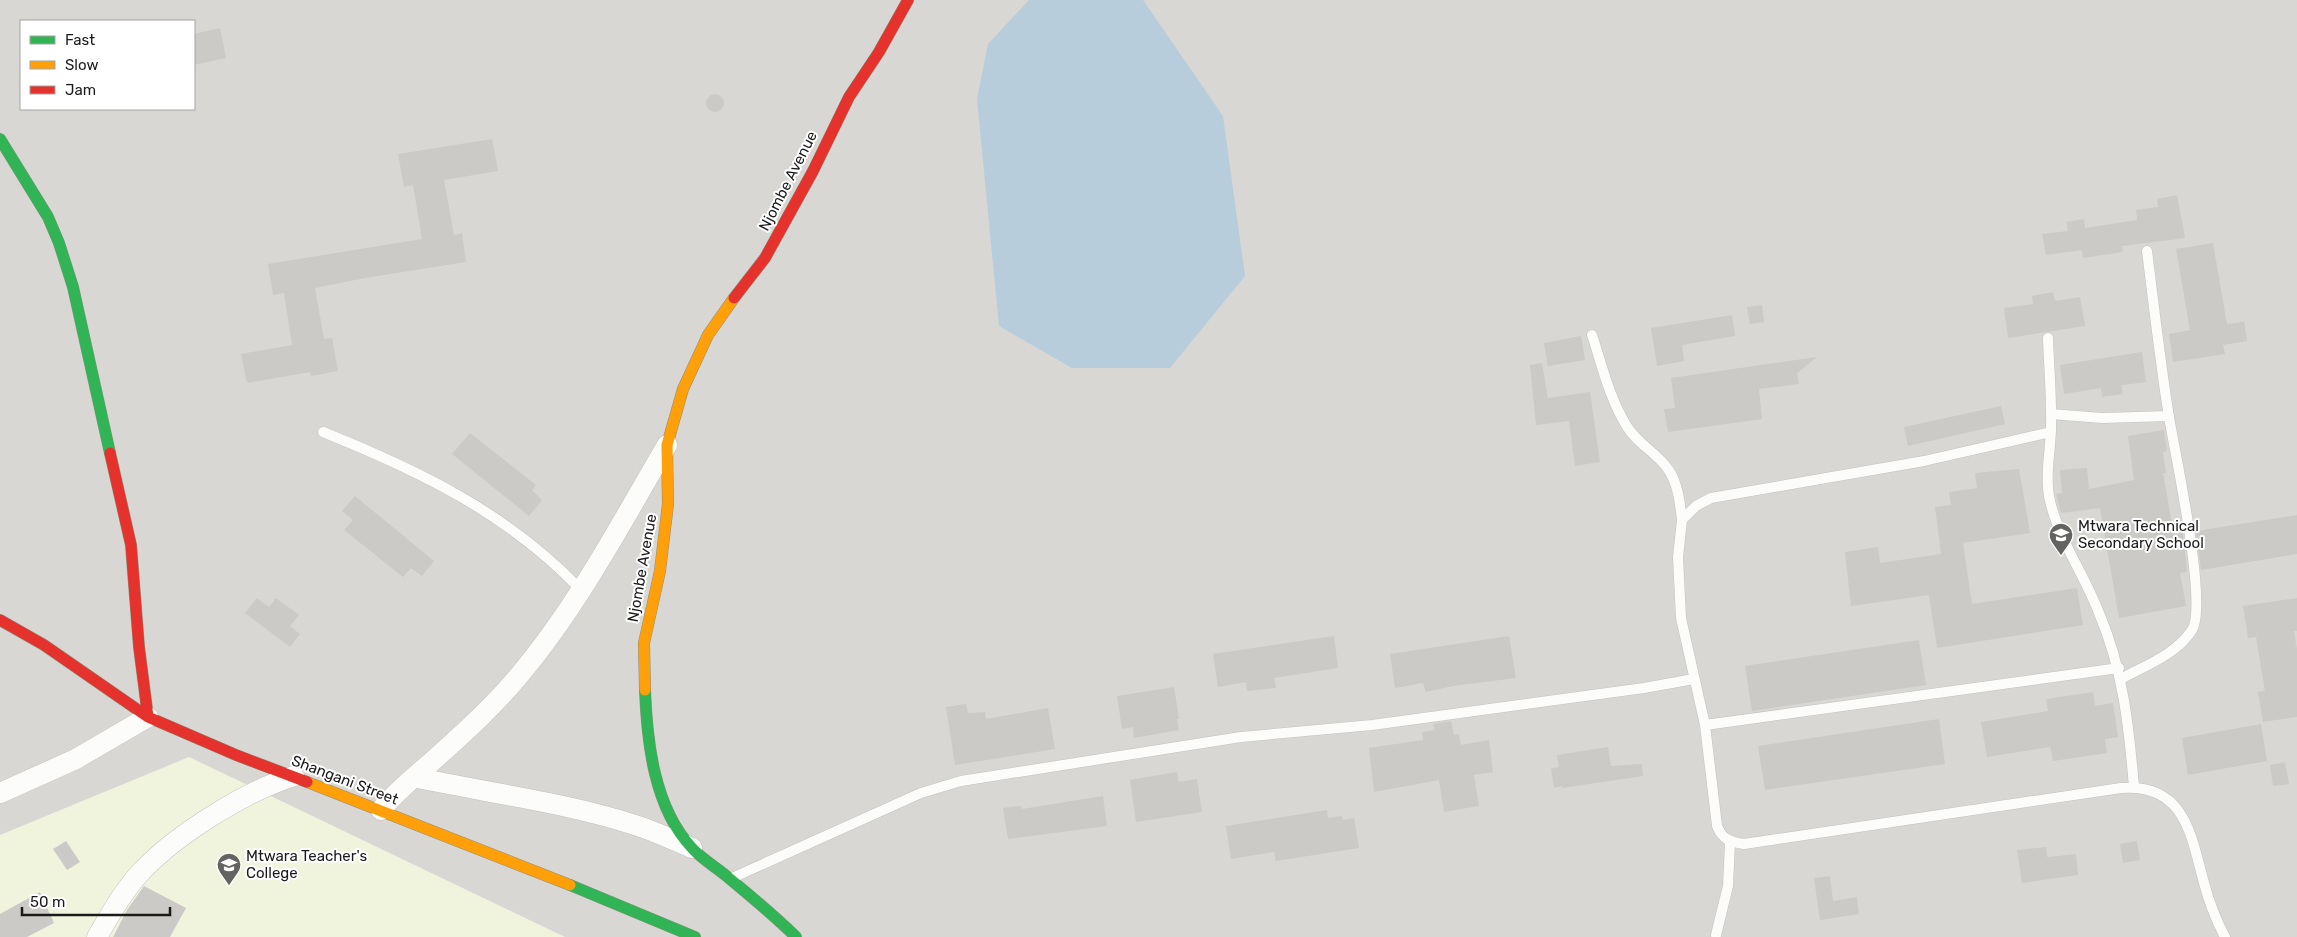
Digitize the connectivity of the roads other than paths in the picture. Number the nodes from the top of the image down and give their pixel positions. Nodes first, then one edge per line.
1 (908, 0) edge
2 (0, 139) edge
3 (2147, 251) dead end
4 (1592, 335) dead end
5 (2048, 338) dead end
6 (2051, 414) junction
7 (2169, 416) junction
8 (323, 432) dead end
9 (2051, 432) junction
10 (667, 445) junction
11 (1682, 520) junction
12 (580, 589) junction
13 (0, 620) edge
14 (2120, 673) junction
15 (1694, 679) junction
16 (148, 717) junction
17 (1705, 725) junction
18 (294, 776) junction
19 (414, 777) junction
20 (2134, 787) junction
21 (0, 792) edge
22 (381, 810) junction
23 (1730, 842) junction
24 (692, 848) junction
25 (730, 879) junction
26 (1716, 935) dead end
27 (96, 937) edge
28 (695, 937) edge
29 (796, 937) edge
30 (2225, 937) edge

1 - 10 street, Njombe Avenue
2 - 16 street
3 - 7 lane
4 - 11 lane
5 - 6 lane
6 - 7 lane
6 - 9 lane
7 - 14 lane
8 - 12 lane
9 - 11 lane
9 - 14 lane
10 - 12 street
10 - 24 street, Njombe Avenue
11 - 15 lane
12 - 19 street
13 - 16 street, Shangani Street
14 - 17 lane
14 - 20 lane
15 - 17 lane
15 - 25 lane
16 - 18 street, Shangani Street
16 - 21 street
17 - 23 lane
18 - 22 street, Shangani Street
18 - 27 street
19 - 22 street
19 - 24 street
20 - 23 lane
20 - 30 lane
22 - 28 street, Shangani Street
23 - 26 lane
24 - 25 street, Njombe Avenue
25 - 29 street, Njombe Avenue

